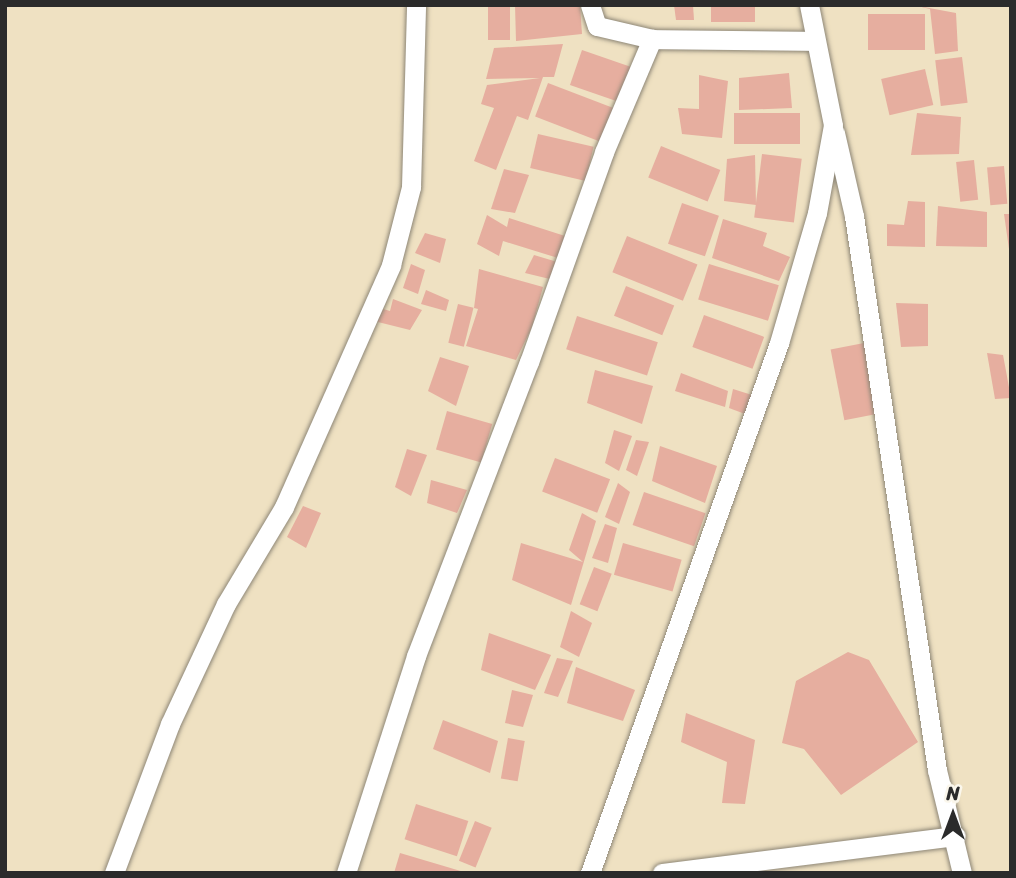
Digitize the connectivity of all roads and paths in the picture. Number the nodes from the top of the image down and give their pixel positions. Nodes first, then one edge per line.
1 (416, 5) edge
2 (590, 5) edge
3 (809, 5) edge
4 (652, 40) junction
5 (814, 41) junction
6 (833, 125) junction
7 (956, 836) junction
8 (114, 873) edge
9 (346, 873) edge
10 (590, 873) edge
11 (662, 873) edge
12 (962, 873) edge

1 - 8 street
2 - 4 street
3 - 5 street
4 - 5 street
4 - 9 street
5 - 6 street
6 - 7 street
6 - 10 street
7 - 11 street
7 - 12 street

